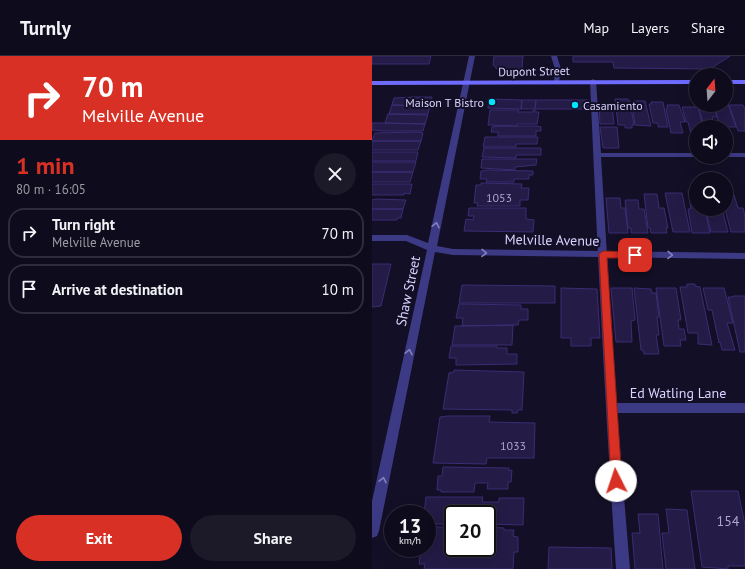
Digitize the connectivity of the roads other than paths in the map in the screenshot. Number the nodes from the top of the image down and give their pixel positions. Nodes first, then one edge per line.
1 (472, 56) edge
2 (554, 56) edge
3 (557, 81) junction
4 (593, 81) junction
5 (465, 82) junction
6 (689, 82) edge
7 (733, 82) edge
8 (745, 82) edge
9 (372, 83) edge
10 (596, 155) junction
11 (689, 155) edge
12 (733, 155) edge
13 (745, 155) edge
14 (372, 238) edge
15 (431, 248) junction
16 (603, 254) junction
17 (745, 256) edge
18 (611, 408) junction
19 (745, 408) edge
20 (372, 531) edge
21 (623, 569) edge

1 - 5 street, Shaw Street
2 - 3 street
3 - 4 main road, Dupont Street
3 - 5 main road, Dupont Street
4 - 6 main road, Dupont Street
4 - 10 street
5 - 9 main road, Dupont Street
15 -> 5 street, Shaw Street
7 - 8 main road
10 - 11 street
10 - 16 street
12 - 13 street
14 - 15 street, Melville Avenue
15 -> 16 street, Melville Avenue
20 -> 15 street, Shaw Street
16 -> 17 street, Melville Avenue
16 - 18 street
18 - 19 street, Ed Watling Lane
18 - 21 street

